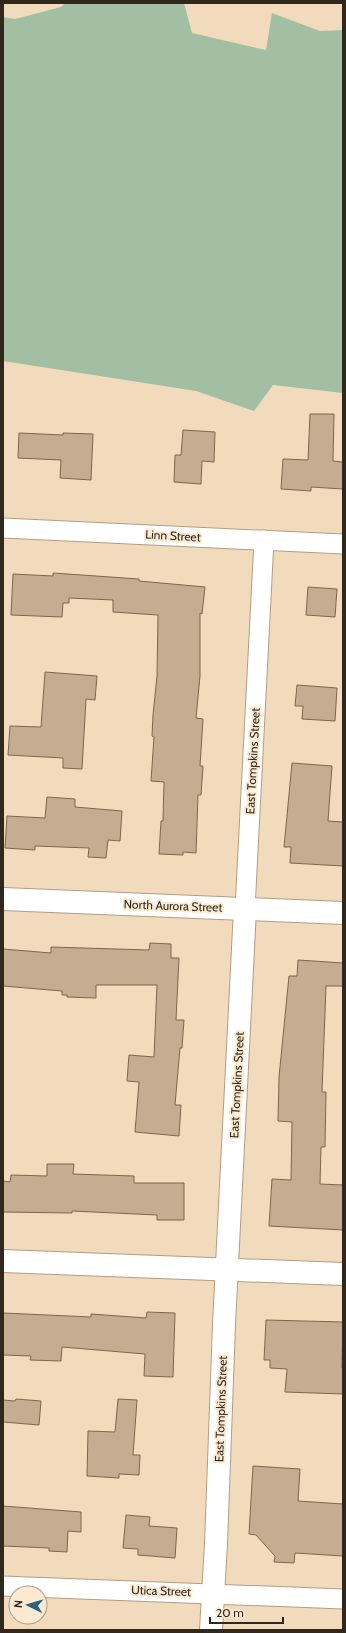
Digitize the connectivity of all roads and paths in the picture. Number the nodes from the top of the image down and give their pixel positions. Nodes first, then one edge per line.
1 (3, 528) edge
2 (264, 540) junction
3 (343, 544) edge
4 (3, 899) edge
5 (246, 908) junction
6 (343, 913) edge
7 (3, 1261) edge
8 (228, 1269) junction
9 (343, 1274) edge
10 (3, 1586) edge
11 (212, 1593) junction
12 (343, 1599) edge
13 (211, 1630) edge

1 - 2 street, Linn Street
2 - 3 street, Linn Street
2 - 5 street, East Tompkins Street
4 - 5 street, North Aurora Street
5 - 6 street, North Aurora Street
5 - 8 street, East Tompkins Street
7 - 8 street
8 - 9 street
8 - 11 street, East Tompkins Street
10 - 11 street, Utica Street
11 - 12 street, Utica Street
11 - 13 street, East Tompkins Street

